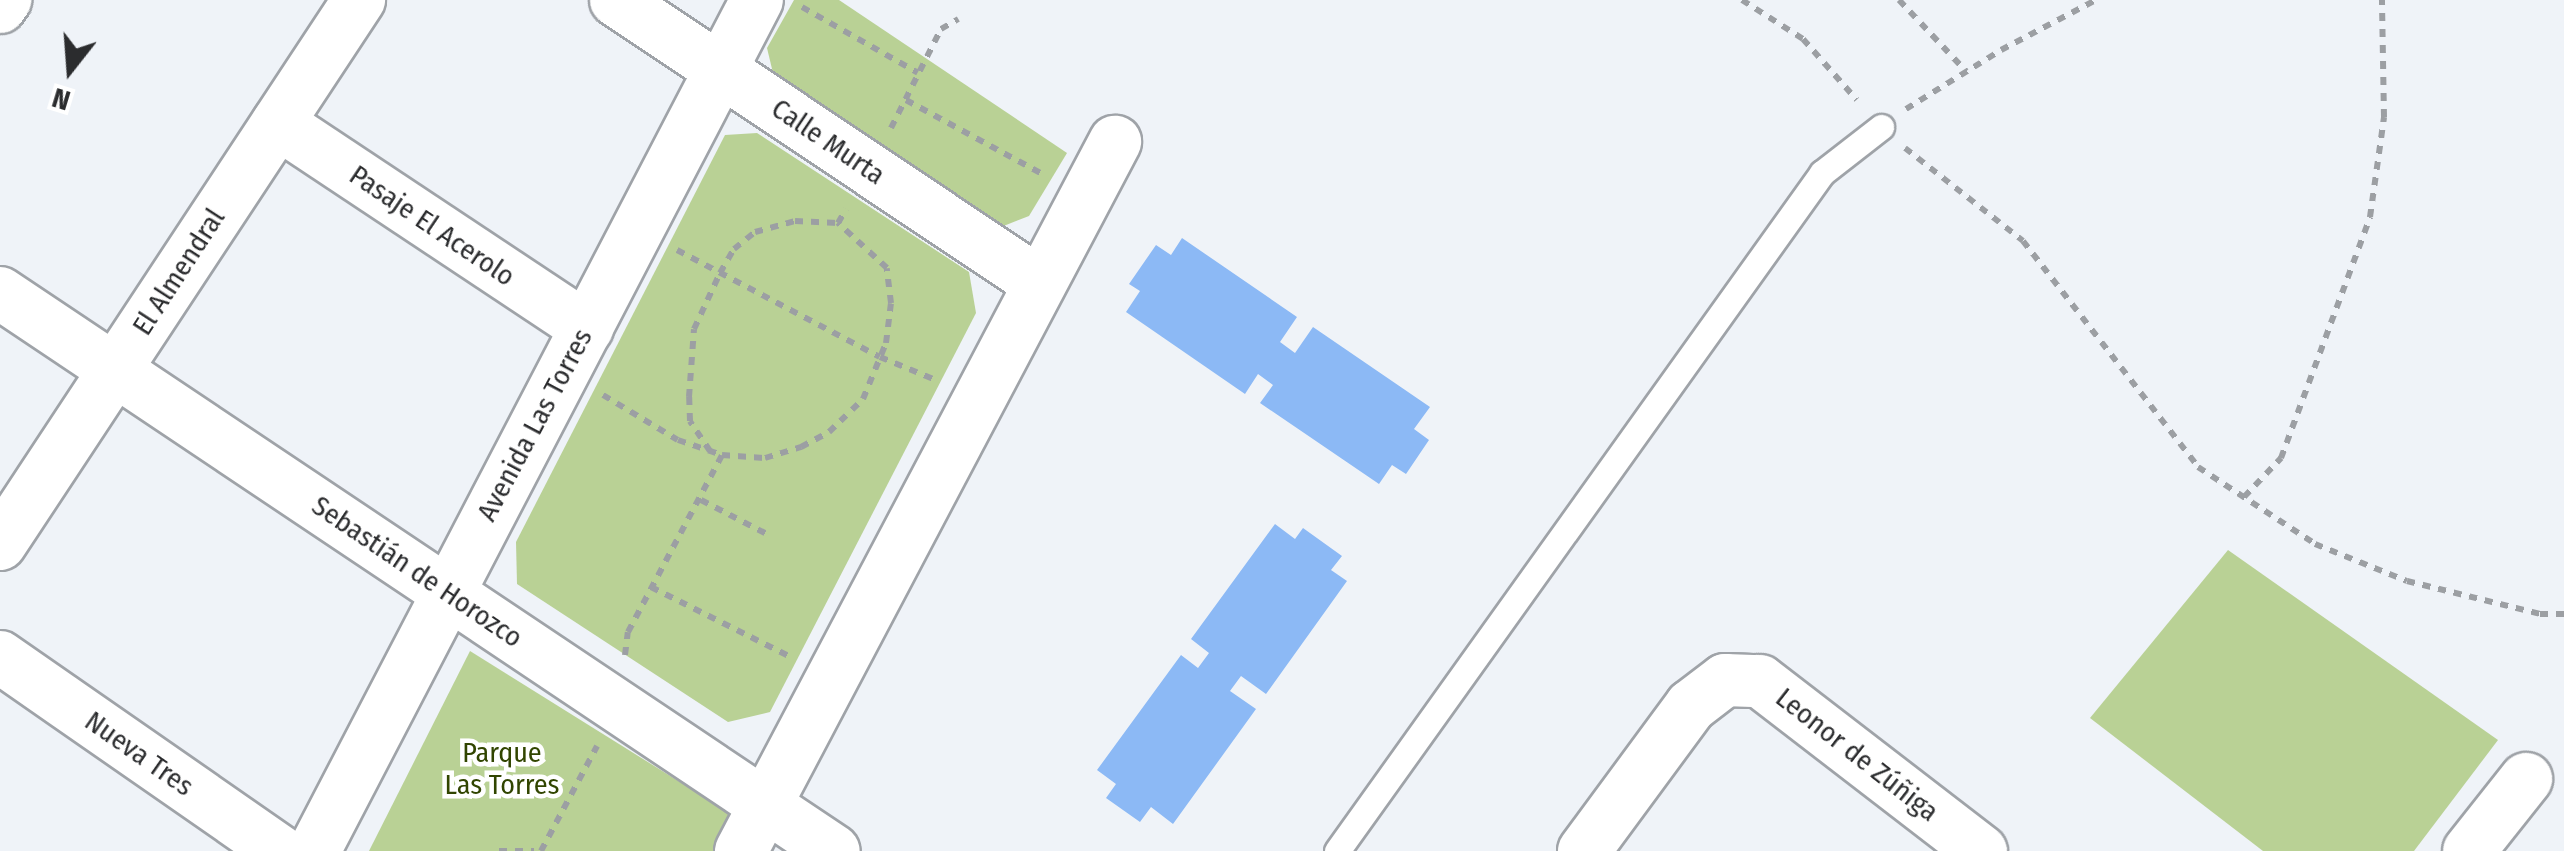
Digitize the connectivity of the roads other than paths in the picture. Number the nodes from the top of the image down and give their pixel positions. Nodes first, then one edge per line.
1 (4, 0) edge
2 (359, 0) edge
3 (616, 0) edge
4 (757, 0) edge
5 (0, 7) edge
6 (722, 71) junction
7 (278, 123) junction
8 (1881, 127) road end
9 (1114, 142) dead end
10 (1039, 283) junction
11 (0, 293) edge
12 (575, 350) junction
13 (115, 370) junction
14 (0, 544) edge
15 (447, 592) junction
16 (0, 657) edge
17 (2526, 779) dead end
18 (766, 804) junction
19 (279, 851) edge
20 (314, 851) edge
21 (741, 851) edge
22 (834, 851) edge
23 (1337, 851) edge
24 (1584, 851) edge
25 (1981, 851) edge
26 (2468, 851) edge

1 - 5 street
2 - 7 street, El Almendral
3 - 6 street, Calle Murta
4 - 6 street, Avenida Las Torres
6 - 10 street, Calle Murta
6 - 12 street, Avenida Las Torres
7 - 12 street, Pasaje El Acerolo
7 - 13 street, El Almendral
8 - 23 lane
9 - 10 street
10 - 18 street
11 - 13 street, Sebastián de Horozco
12 - 15 street, Avenida Las Torres
13 - 14 street, El Almendral
13 - 15 street, Sebastián de Horozco
15 - 18 street, Sebastián de Horozco
15 - 20 street, Avenida Las Torres
16 - 19 street, Nueva Tres
17 - 26 street
18 - 21 street
18 - 22 street, Sebastián de Horozco
24 - 25 street, Leonor de Zúñiga

